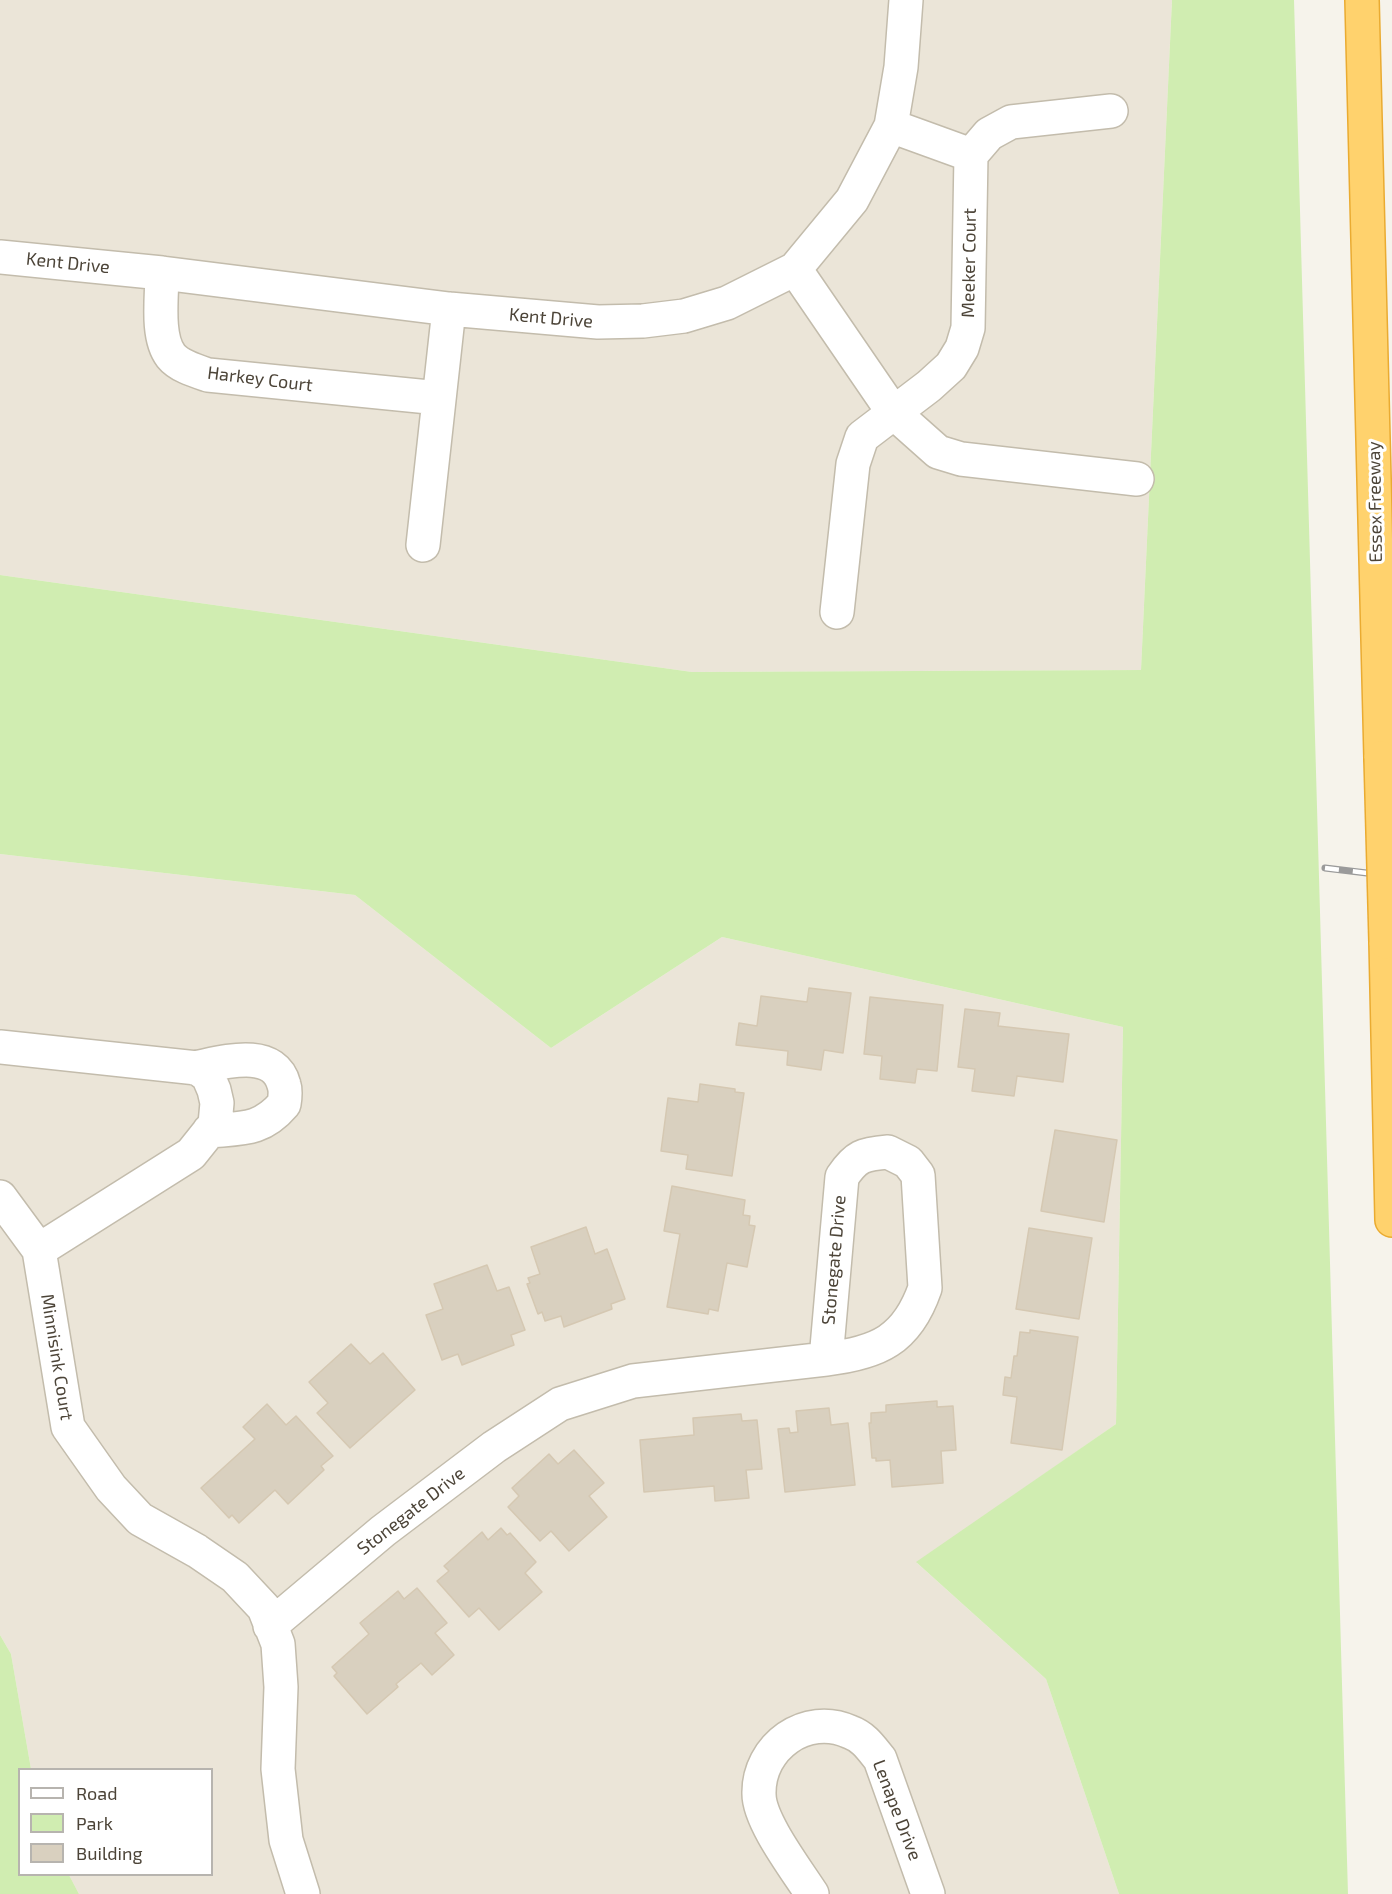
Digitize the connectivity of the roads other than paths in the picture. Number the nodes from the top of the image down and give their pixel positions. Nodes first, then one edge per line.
1 (906, 0) edge
2 (1362, 0) edge
3 (1111, 111) dead end
4 (891, 126) junction
5 (971, 155) junction
6 (0, 257) edge
7 (795, 269) junction
8 (162, 273) junction
9 (449, 309) junction
10 (439, 398) junction
11 (893, 412) junction
12 (1137, 479) dead end
13 (423, 545) dead end
14 (837, 612) dead end
15 (0, 1047) edge
16 (194, 1068) junction
17 (209, 1131) junction
18 (0, 1197) edge
19 (1392, 1220) edge
20 (39, 1250) junction
21 (826, 1359) junction
22 (270, 1626) junction
23 (303, 1894) edge
24 (812, 1894) edge
25 (928, 1894) edge

1 - 4 street, Kent Drive
2 - 19 highway, Essex Freeway, bridge
3 - 5 street
4 - 5 street
4 - 7 street, Kent Drive
5 - 11 street, Meeker Court
6 - 8 street, Kent Drive
7 - 9 street, Kent Drive
7 - 11 street
8 - 9 street, Kent Drive
8 - 10 street, Harkey Court
9 - 10 street
10 - 13 street
11 - 12 street
11 - 14 street, Meeker Court
15 - 16 street
16 - 17 street
16 - 17 street
17 - 20 street
18 - 20 street, Minnisink Court
20 - 22 street, Minnisink Court
21 - 21 street, Stonegate Drive
21 - 22 street, Stonegate Drive
22 - 23 street
24 - 25 street, Lenape Drive

